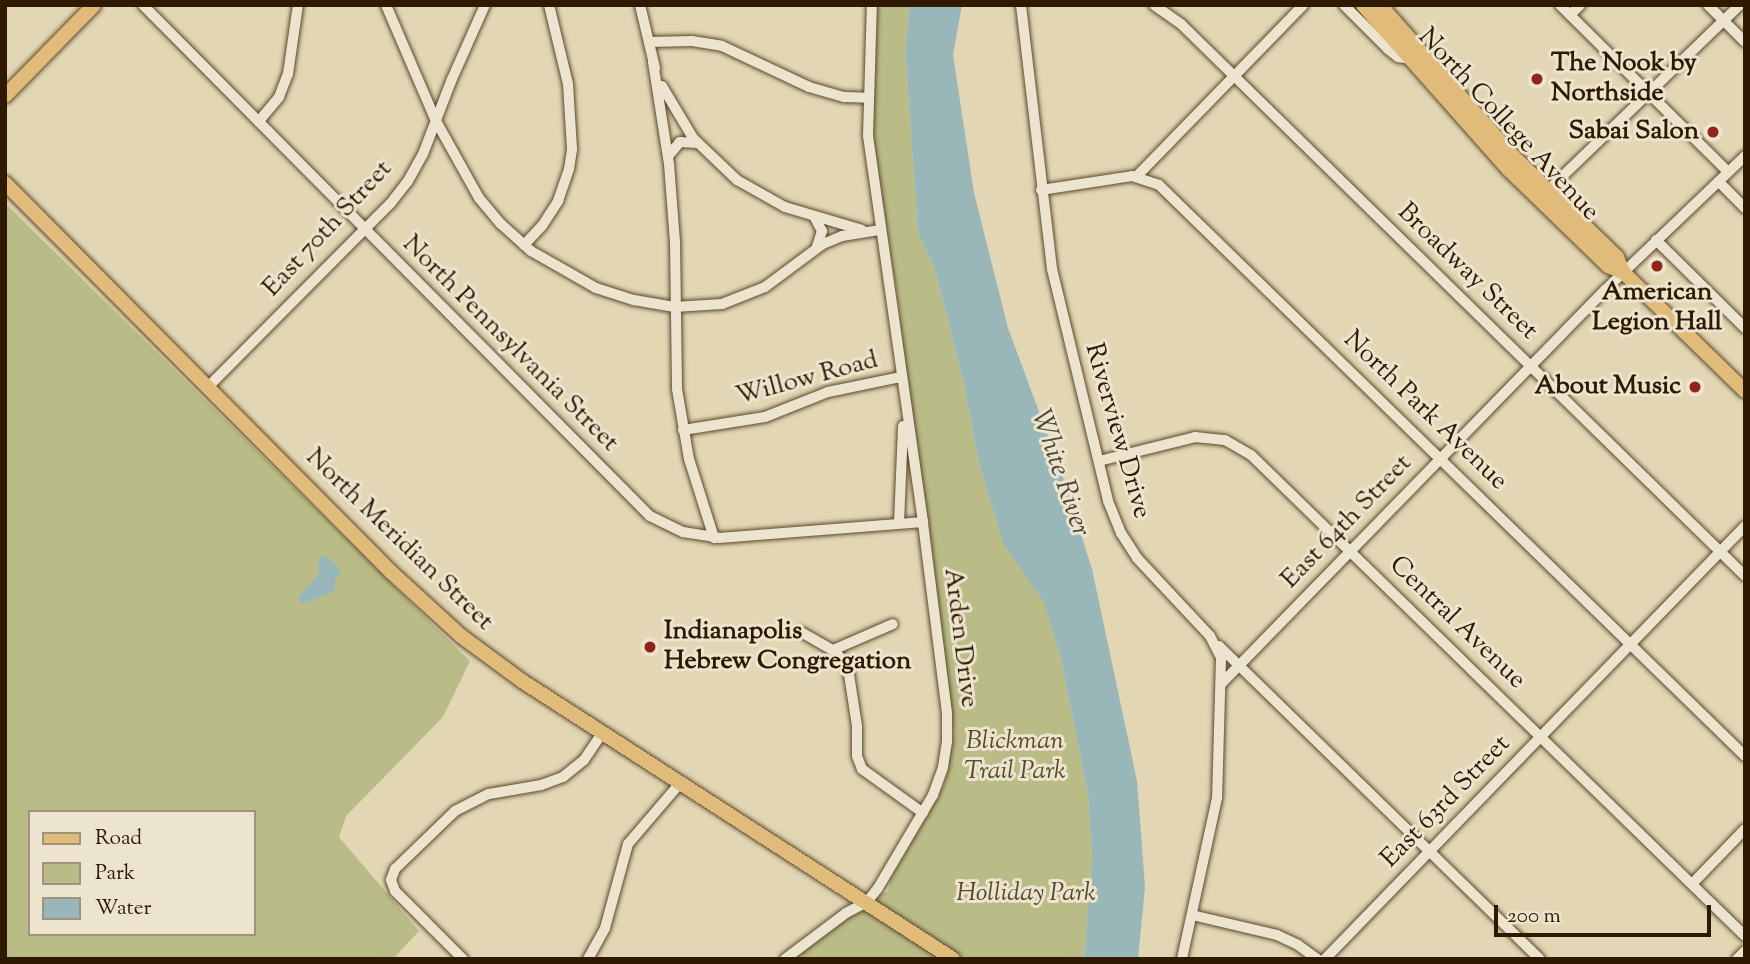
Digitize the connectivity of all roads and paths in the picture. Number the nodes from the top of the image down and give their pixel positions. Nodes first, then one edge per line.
1 (94, 5) edge
2 (142, 5) edge
3 (298, 5) edge
4 (386, 5) edge
5 (485, 5) edge
6 (549, 5) edge
7 (640, 5) edge
8 (872, 5) edge
9 (1022, 5) edge
10 (1154, 5) edge
11 (1303, 5) edge
12 (1344, 5) edge
13 (1363, 5) edge
14 (1380, 5) edge
15 (1560, 5) edge
16 (1580, 5) edge
17 (1708, 5) edge
18 (1740, 5) edge
19 (1570, 15) junction
20 (1724, 21) junction
21 (649, 42) junction
22 (1745, 42) edge
23 (1411, 59) junction
24 (653, 62) junction
25 (1234, 76) junction
26 (1648, 93) junction
27 (5, 96) edge
28 (868, 98) junction
29 (259, 121) junction
30 (436, 121) junction
31 (697, 143) junction
32 (668, 156) junction
33 (1745, 156) edge
34 (1728, 172) junction
35 (1136, 177) junction
36 (1719, 181) junction
37 (5, 183) edge
38 (1041, 190) junction
39 (1544, 195) junction
40 (1745, 208) edge
41 (814, 216) junction
42 (364, 228) junction
43 (881, 230) junction
44 (864, 231) junction
45 (1656, 240) junction
46 (524, 245) junction
47 (817, 246) junction
48 (1623, 272) junction
49 (674, 307) junction
50 (1745, 328) edge
51 (1531, 366) junction
52 (901, 377) junction
53 (208, 387) junction
54 (1745, 391) edge
55 (904, 402) junction
56 (683, 430) junction
57 (1440, 458) junction
58 (1099, 461) junction
59 (923, 522) junction
60 (899, 523) junction
61 (1745, 527) edge
62 (714, 538) junction
63 (1350, 551) junction
64 (1720, 552) junction
65 (1745, 576) edge
66 (893, 624) dead end
67 (801, 632) dead end
68 (1207, 632) junction
69 (1630, 645) junction
70 (833, 650) junction
71 (1238, 666) junction
72 (1222, 683) junction
73 (602, 733) junction
74 (1541, 737) junction
75 (1745, 756) edge
76 (681, 782) junction
77 (923, 813) junction
78 (1745, 829) edge
79 (1430, 851) junction
80 (1692, 884) junction
81 (867, 902) junction
82 (1192, 915) junction
83 (1745, 936) edge
84 (1745, 951) edge
85 (951, 958) edge
86 (463, 959) edge
87 (588, 959) edge
88 (785, 959) edge
89 (1182, 959) edge
90 (1317, 959) edge
91 (1325, 959) edge
92 (1541, 959) edge
93 (1737, 959) edge

1 - 27 main road
2 - 29 street, North Pennsylvania Street
3 - 29 street
4 - 30 street
5 - 30 street, East 70th Street
6 - 46 street
7 - 21 street
8 - 28 street, Arden Drive
9 - 38 street, Riverview Drive
10 - 25 street, Broadway Street
11 - 25 street
12 - 23 street
13 - 23 main road, North College Avenue
14 - 39 main road, North College Avenue
15 - 19 street
16 - 19 street
17 - 20 street
18 - 20 street
19 - 26 street
20 - 22 street
20 - 26 street
21 - 24 street
21 - 28 street
23 - 39 main road, North College Avenue
24 - 31 street
24 - 32 street
25 - 35 street
25 - 51 street, Broadway Street
26 - 34 street
26 - 39 street
28 - 43 street, Arden Drive
29 - 42 street, North Pennsylvania Street
30 - 42 street, East 70th Street
30 - 46 street
31 - 32 street
31 - 41 street
32 - 49 street
33 - 34 street, East 64th Street
34 - 36 street, East 64th Street
35 - 38 street
35 - 57 street, North Park Avenue
36 - 40 street
36 - 45 street, East 64th Street
37 - 53 main road, North Meridian Street
38 - 58 street, Riverview Drive
39 - 48 main road, North College Avenue
41 - 44 street
41 - 47 street
42 - 53 street, East 70th Street
42 - 62 street, North Pennsylvania Street
43 - 44 street
43 - 52 street, Arden Drive
44 - 47 street
45 - 48 street, East 64th Street
45 - 50 street
46 - 49 street
47 - 49 street
48 - 51 street, East 64th Street
48 - 54 main road, North College Avenue
49 - 56 street
51 - 57 street, East 64th Street
51 - 64 street, Broadway Street
52 - 55 street, Arden Drive
52 - 56 street, Willow Road
53 - 73 main road, North Meridian Street
55 - 59 street, Arden Drive
55 - 60 street, Arden Drive
56 - 62 street
57 - 63 street, East 64th Street
57 - 69 street, North Park Avenue
58 - 63 street, Central Avenue
58 - 68 street, Riverview Drive
59 - 60 street, North Pennsylvania Street
59 - 77 street, Arden Drive
60 - 62 street, North Pennsylvania Street
61 - 64 street, East 63rd Street
63 - 71 street, East 64th Street
63 - 74 street, Central Avenue
64 - 65 street, Broadway Street
64 - 69 street, East 63rd Street
66 - 70 street
67 - 70 street
68 - 71 street
68 - 72 street, Riverview Drive
69 - 74 street, East 63rd Street
69 - 75 street, North Park Avenue
70 - 77 street
71 - 72 street, East 64th Street
71 - 79 street
72 - 82 street, Riverview Drive
73 - 76 main road, North Meridian Street
73 - 86 street
74 - 79 street, East 63rd Street
74 - 80 street, Central Avenue
76 - 81 main road, North Meridian Street
76 - 87 street
77 - 81 street, Arden Drive
78 - 80 street
79 - 91 street, East 63rd Street
79 - 92 street
80 - 83 street, Central Avenue
81 - 85 main road, North Meridian Street
81 - 88 street
82 - 89 street, Riverview Drive
82 - 90 street
84 - 93 street

